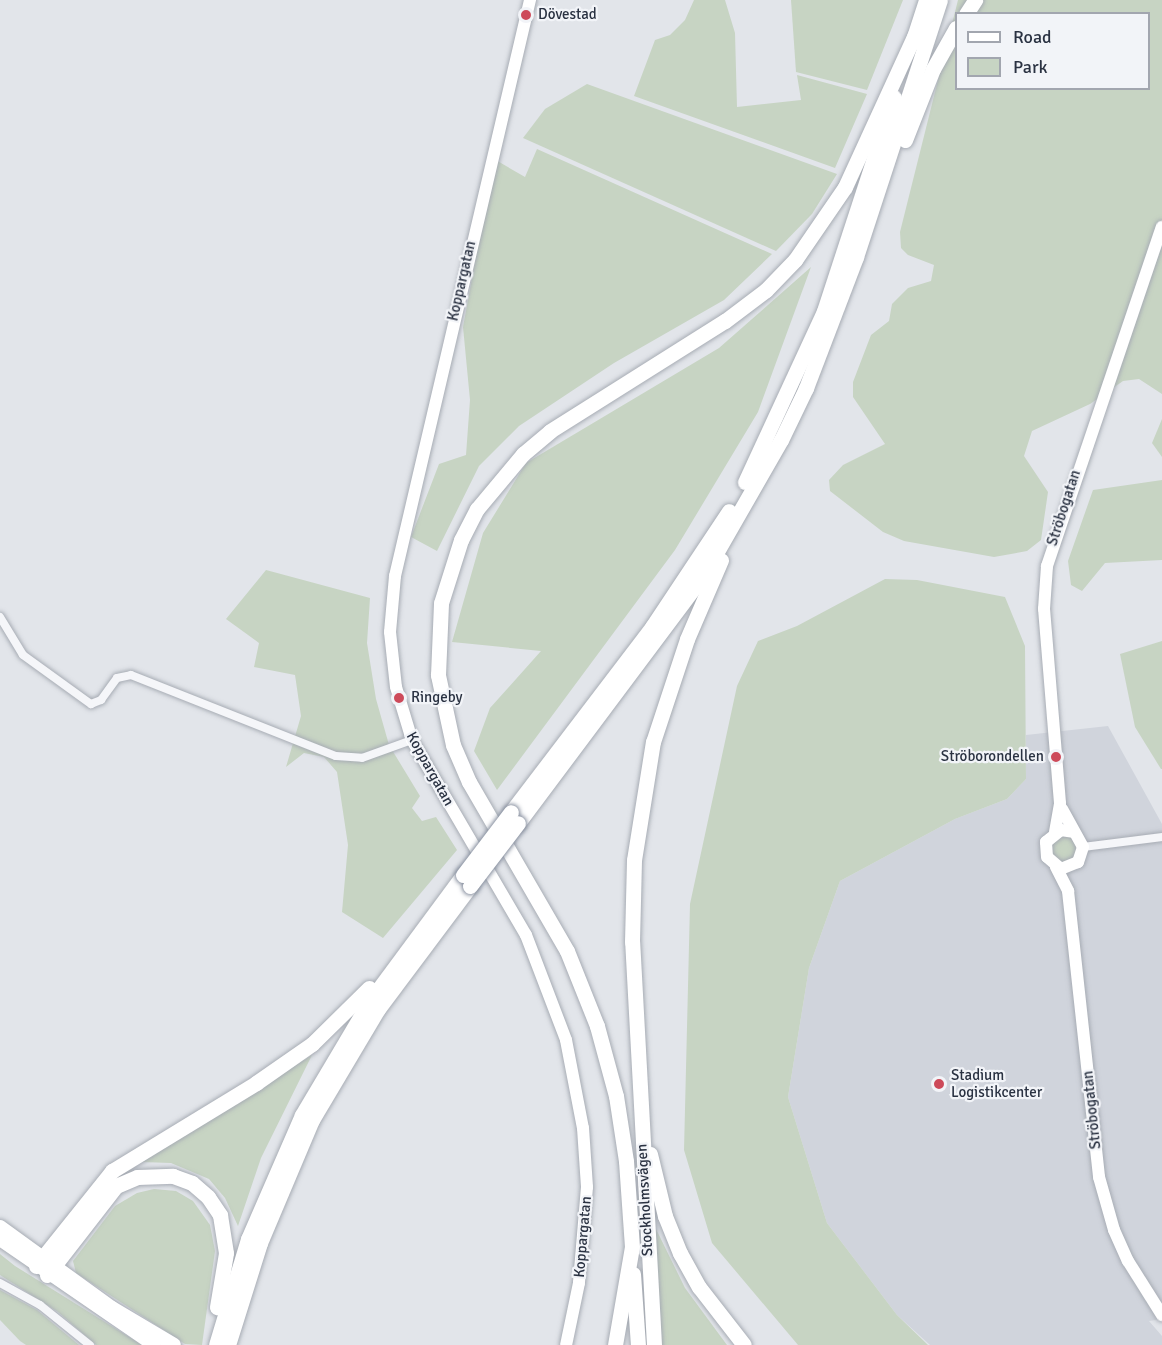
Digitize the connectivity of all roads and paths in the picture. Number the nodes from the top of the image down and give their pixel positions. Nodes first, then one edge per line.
1 (530, 0) edge
2 (926, 0) edge
3 (940, 0) edge
4 (955, 32) edge
5 (914, 36) junction
6 (879, 188) junction
7 (1162, 227) edge
8 (743, 507) junction
9 (0, 616) edge
10 (412, 740) junction
11 (1060, 803) junction
12 (515, 818) junction
13 (1055, 832) junction
14 (1073, 832) junction
15 (1162, 837) edge
16 (1083, 847) junction
17 (1072, 866) junction
18 (1056, 867) junction
19 (466, 880) junction
20 (1068, 891) junction
21 (405, 951) junction
22 (641, 1110) junction
23 (0, 1227) edge
24 (0, 1239) edge
25 (632, 1247) junction
26 (44, 1266) junction
27 (0, 1283) edge
28 (1162, 1315) edge
29 (230, 1341) edge
30 (90, 1345) edge
31 (155, 1345) edge
32 (174, 1345) edge
33 (209, 1345) edge
34 (216, 1345) edge
35 (566, 1345) edge
36 (615, 1345) edge
37 (638, 1345) edge
38 (654, 1345) edge
39 (744, 1345) edge

1 - 10 street, Koppargatan
2 - 5 highway
3 - 6 highway
4 - 6 highway
5 - 12 highway
5 - 25 highway
6 - 8 highway
7 - 11 street, Ströbogatan
8 - 12 highway
8 - 22 highway, Stockholmsvägen
9 - 10 street
10 - 35 street, Koppargatan
11 - 13 street, Ströbogatan
11 - 14 street, Ströbogatan
12 - 19 highway, bridge
13 - 14 street
13 - 18 street
14 - 16 street
15 - 16 street
16 - 17 street
17 - 18 street
17 - 20 street, Ströbogatan
18 - 20 street, Ströbogatan
19 - 21 highway
19 - 29 highway
20 - 28 street, Ströbogatan
21 - 26 highway
21 - 34 highway
22 - 38 highway, Stockholmsvägen
22 - 39 highway
23 - 26 main road
24 - 26 main road
25 - 36 highway
25 - 37 highway, Stockholmsvägen
26 - 31 main road
26 - 32 main road
26 - 33 highway
27 - 30 street

